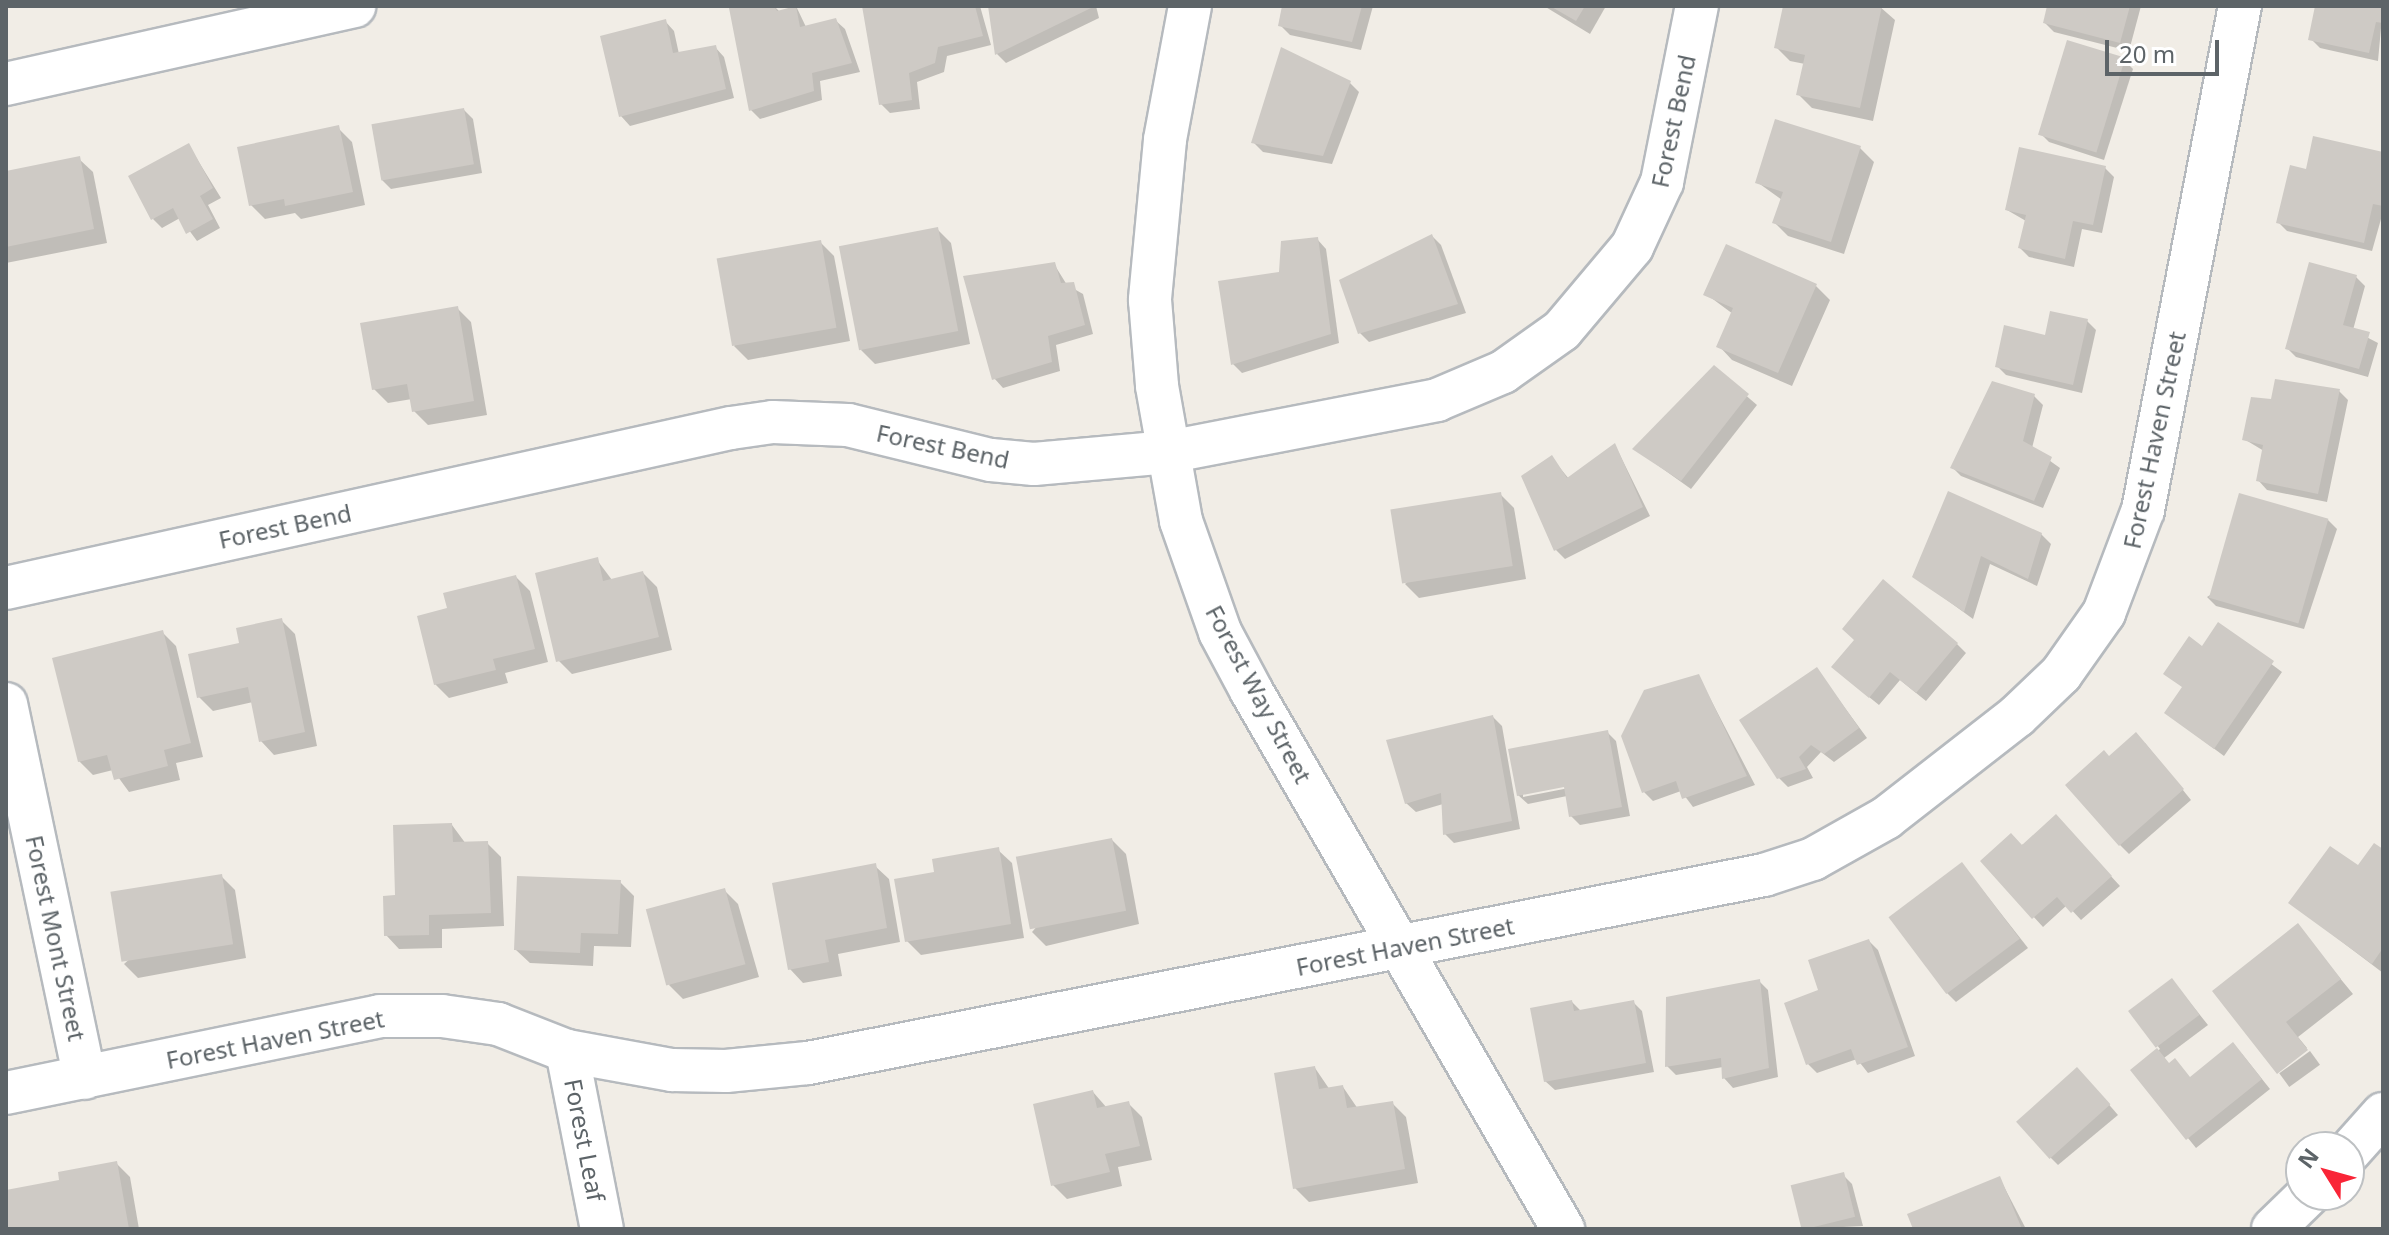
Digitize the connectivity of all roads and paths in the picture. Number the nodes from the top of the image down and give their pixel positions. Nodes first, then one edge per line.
1 (354, 6) edge
2 (1190, 6) edge
3 (1697, 6) edge
4 (2240, 6) edge
5 (6, 84) edge
6 (1168, 452) junction
7 (6, 588) edge
8 (6, 704) edge
9 (1400, 947) junction
10 (567, 1051) junction
11 (85, 1078) junction
12 (6, 1093) edge
13 (2383, 1114) edge
14 (2365, 1134) edge
15 (2292, 1211) edge
16 (602, 1229) edge
17 (1563, 1229) edge
18 (2273, 1229) edge

1 - 5 street
2 - 6 street, Forest Way Street
3 - 6 street, Forest Bend
4 - 9 street, Forest Haven Street
6 - 7 street, Forest Bend
6 - 9 street, Forest Way Street
8 - 11 street, Forest Mont Street
9 - 10 street, Forest Haven Street
9 - 17 street, Forest Way Street
10 - 11 street, Forest Haven Street
10 - 16 street, Forest Leaf
11 - 12 street, Forest Haven Street
13 - 14 street
15 - 18 street

